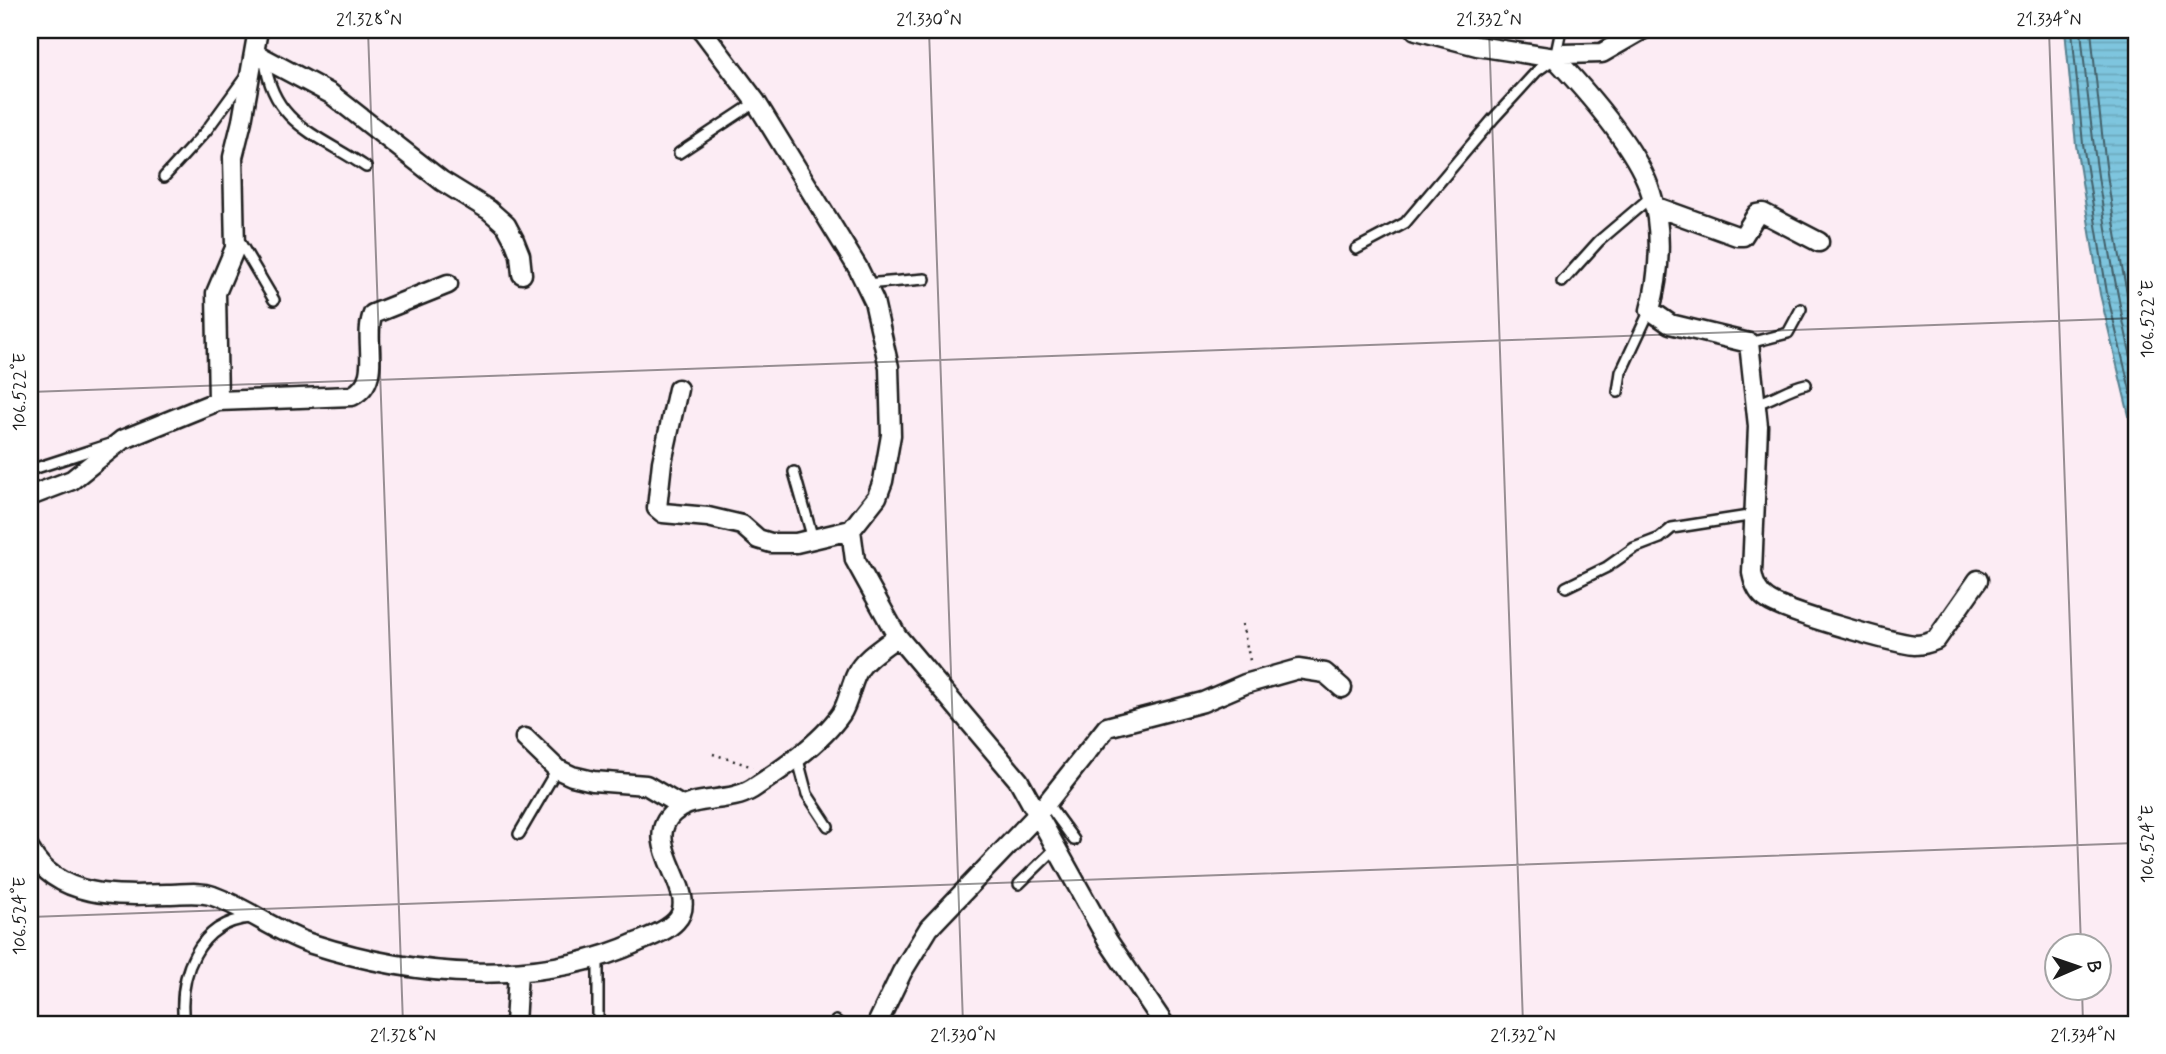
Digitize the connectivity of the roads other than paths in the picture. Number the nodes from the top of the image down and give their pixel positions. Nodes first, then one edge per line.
1 (258, 30) edge
2 (702, 30) edge
3 (1416, 30) edge
4 (1561, 30) edge
5 (1642, 30) edge
6 (260, 56) junction
7 (1555, 58) junction
8 (249, 72) junction
9 (756, 102) junction
10 (679, 153) dead end
11 (366, 167) dead end
12 (164, 177) dead end
13 (1653, 201) junction
14 (237, 237) junction
15 (1819, 242) dead end
16 (1356, 249) dead end
17 (522, 274) dead end
18 (925, 279) dead end
19 (1562, 282) dead end
20 (448, 284) dead end
21 (865, 284) junction
22 (274, 300) dead end
23 (1801, 309) dead end
24 (1650, 310) junction
25 (1749, 343) junction
26 (1806, 384) dead end
27 (678, 389) dead end
28 (1618, 392) dead end
29 (218, 401) junction
30 (1755, 404) junction
31 (122, 440) junction
32 (30, 470) edge
33 (794, 472) dead end
34 (30, 496) edge
35 (1755, 515) junction
36 (850, 530) junction
37 (813, 539) junction
38 (1978, 580) dead end
39 (1566, 587) dead end
40 (897, 636) junction
41 (1342, 688) dead end
42 (525, 738) dead end
43 (796, 755) junction
44 (557, 768) junction
45 (683, 807) junction
46 (1043, 809) junction
47 (828, 826) dead end
48 (520, 834) dead end
49 (1074, 840) dead end
50 (1056, 848) junction
51 (30, 850) edge
52 (1019, 884) dead end
53 (260, 917) junction
54 (598, 957) junction
55 (518, 972) junction
56 (184, 1024) edge
57 (515, 1024) edge
58 (598, 1024) edge
59 (877, 1024) edge
60 (1164, 1024) edge

1 - 6 street
2 - 9 street
3 - 7 street
4 - 7 lane
5 - 7 street
6 - 8 street
6 - 11 lane
6 - 17 street
7 - 13 street
7 - 16 lane
8 - 12 lane
8 - 14 street
9 - 10 lane
9 - 21 street
13 - 15 street
13 - 19 lane
13 - 24 street
14 - 22 lane
14 - 29 street
18 - 21 lane
20 - 29 street
21 - 36 street
23 - 25 lane
24 - 25 street
24 - 28 lane
25 - 30 street
26 - 30 lane
27 - 37 street
29 - 31 street
30 - 35 street
31 - 32 lane
31 - 34 street
33 - 37 lane
35 - 38 street
35 - 39 lane
36 - 37 street
36 - 40 street
40 - 43 street
40 - 46 street
41 - 46 street
42 - 44 street
43 - 45 street
43 - 47 lane
44 - 45 street
44 - 48 lane
45 - 54 street
46 - 49 lane
46 - 50 street
46 - 59 street
50 - 52 lane
50 - 60 street
51 - 53 street
53 - 55 street
53 - 56 lane
54 - 55 street
54 - 58 lane
55 - 57 street

